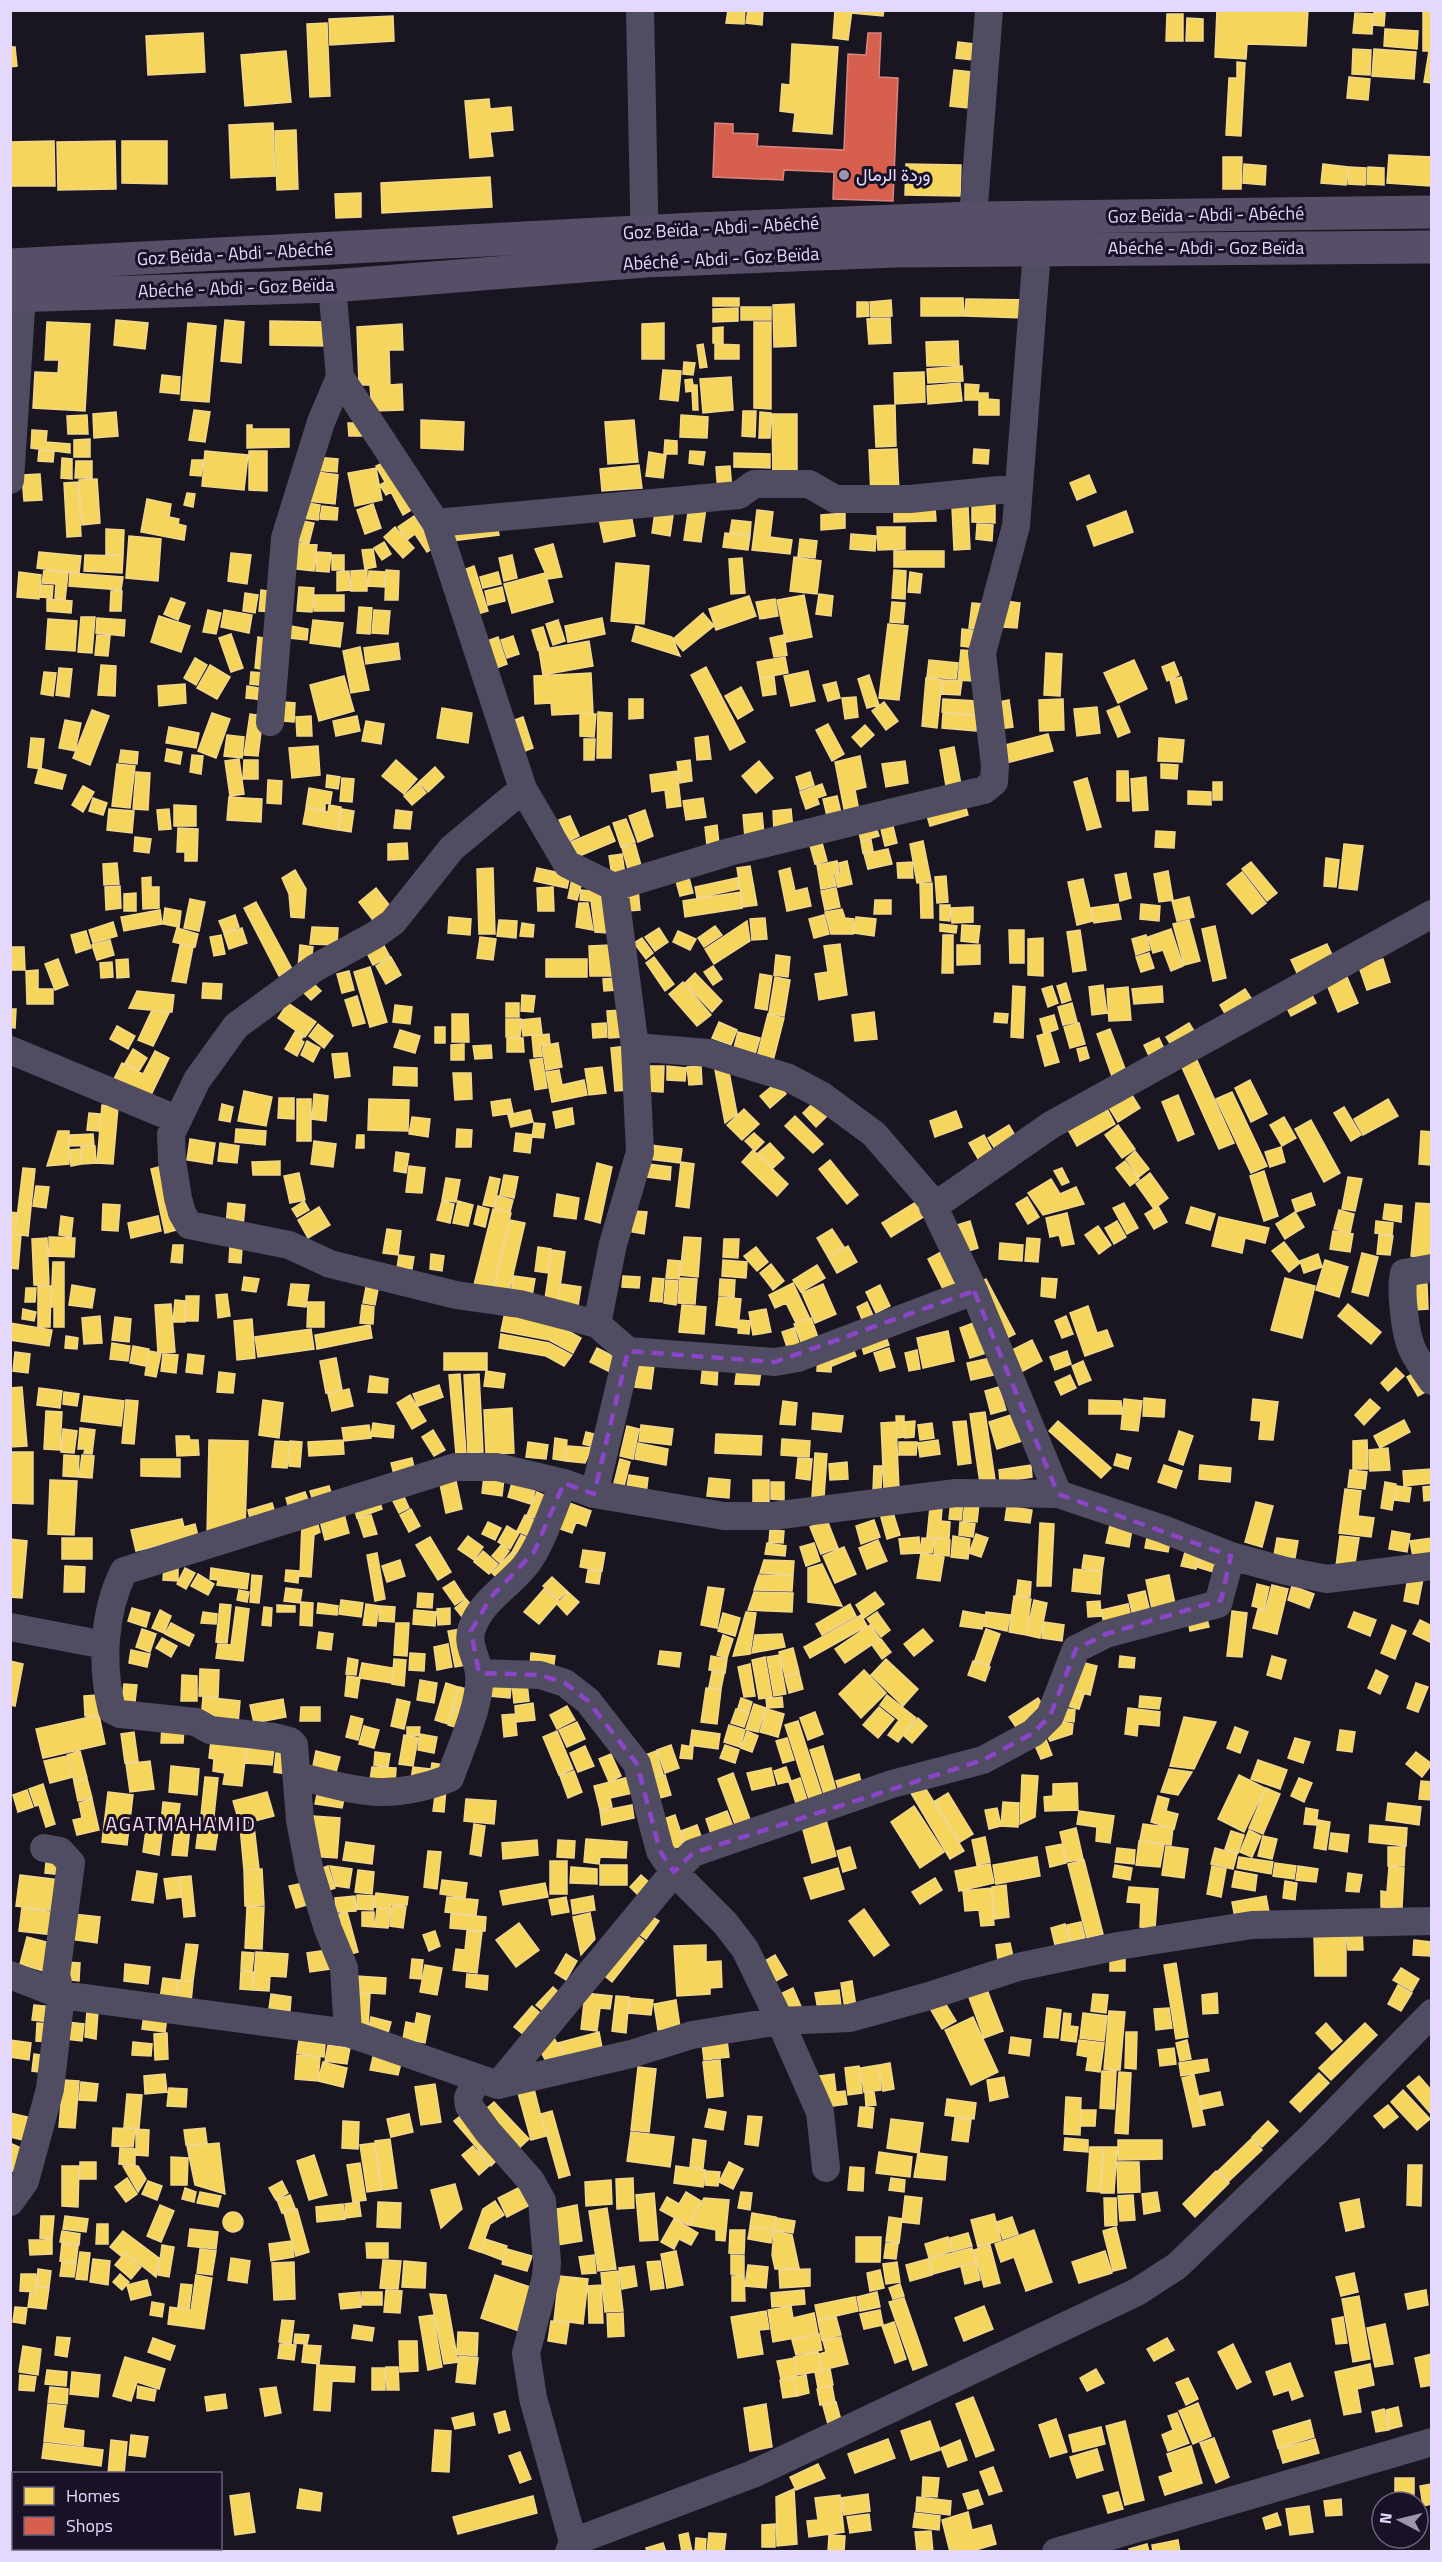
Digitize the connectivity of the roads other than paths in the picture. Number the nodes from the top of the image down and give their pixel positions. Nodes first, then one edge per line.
1 (640, 10) edge
2 (989, 10) edge
3 (1431, 212) edge
4 (973, 218) junction
5 (644, 246) junction
6 (1431, 247) edge
7 (1037, 250) junction
8 (10, 265) edge
9 (332, 286) junction
10 (16, 295) edge
11 (340, 377) junction
12 (10, 480) edge
13 (1019, 488) junction
14 (436, 523) junction
15 (270, 722) dead end
16 (523, 789) junction
17 (614, 887) junction
18 (1431, 914) edge
19 (635, 1047) junction
20 (10, 1050) edge
21 (176, 1119) junction
22 (933, 1207) junction
23 (1431, 1268) edge
24 (974, 1291) junction
25 (597, 1323) junction
26 (628, 1351) junction
27 (1431, 1381) edge
28 (564, 1483) junction
29 (594, 1494) junction
30 (1058, 1494) junction
31 (1231, 1556) junction
32 (1431, 1566) edge
33 (10, 1627) edge
34 (105, 1645) junction
35 (479, 1673) junction
36 (298, 1776) junction
37 (44, 1848) dead end
38 (674, 1872) junction
39 (1431, 1921) edge
40 (10, 1975) edge
41 (61, 1995) junction
42 (1431, 2013) edge
43 (780, 2021) junction
44 (348, 2033) junction
45 (488, 2082) junction
46 (826, 2168) dead end
47 (10, 2202) edge
48 (1431, 2442) edge
49 (571, 2547) edge
50 (1056, 2552) edge

1 - 5 street
2 - 4 street
3 - 4 main road, Goz Beïda - Abdi - Abéché
4 - 5 main road, Goz Beïda - Abdi - Abéché
5 - 7 main road, Abéché - Abdi - Goz Beïda
5 - 8 main road, Goz Beïda - Abdi - Abéché
5 - 9 main road, Abéché - Abdi - Goz Beïda
6 - 7 main road, Abéché - Abdi - Goz Beïda
7 - 13 street
9 - 10 main road, Abéché - Abdi - Goz Beïda
9 - 11 street
10 - 12 street
11 - 14 street
11 - 15 street
13 - 14 street
13 - 17 street
14 - 16 street
16 - 17 street
16 - 21 street
17 - 19 street
18 - 22 street
19 - 22 street
19 - 25 street
20 - 21 street
21 - 25 street
22 - 24 street
23 - 27 street
24 - 26 street
24 - 30 street
25 - 26 street
26 - 29 street
28 - 29 street
28 - 34 street
28 - 35 street
29 - 30 street
30 - 31 street
31 - 32 street
31 - 38 street
33 - 34 street
34 - 36 street
35 - 36 street
35 - 38 street
36 - 44 street
37 - 41 street
38 - 43 street
38 - 45 street
39 - 43 street
40 - 41 street
41 - 44 street
41 - 47 street
42 - 49 street
43 - 45 street
43 - 46 street
44 - 45 street
45 - 49 street
48 - 50 street

